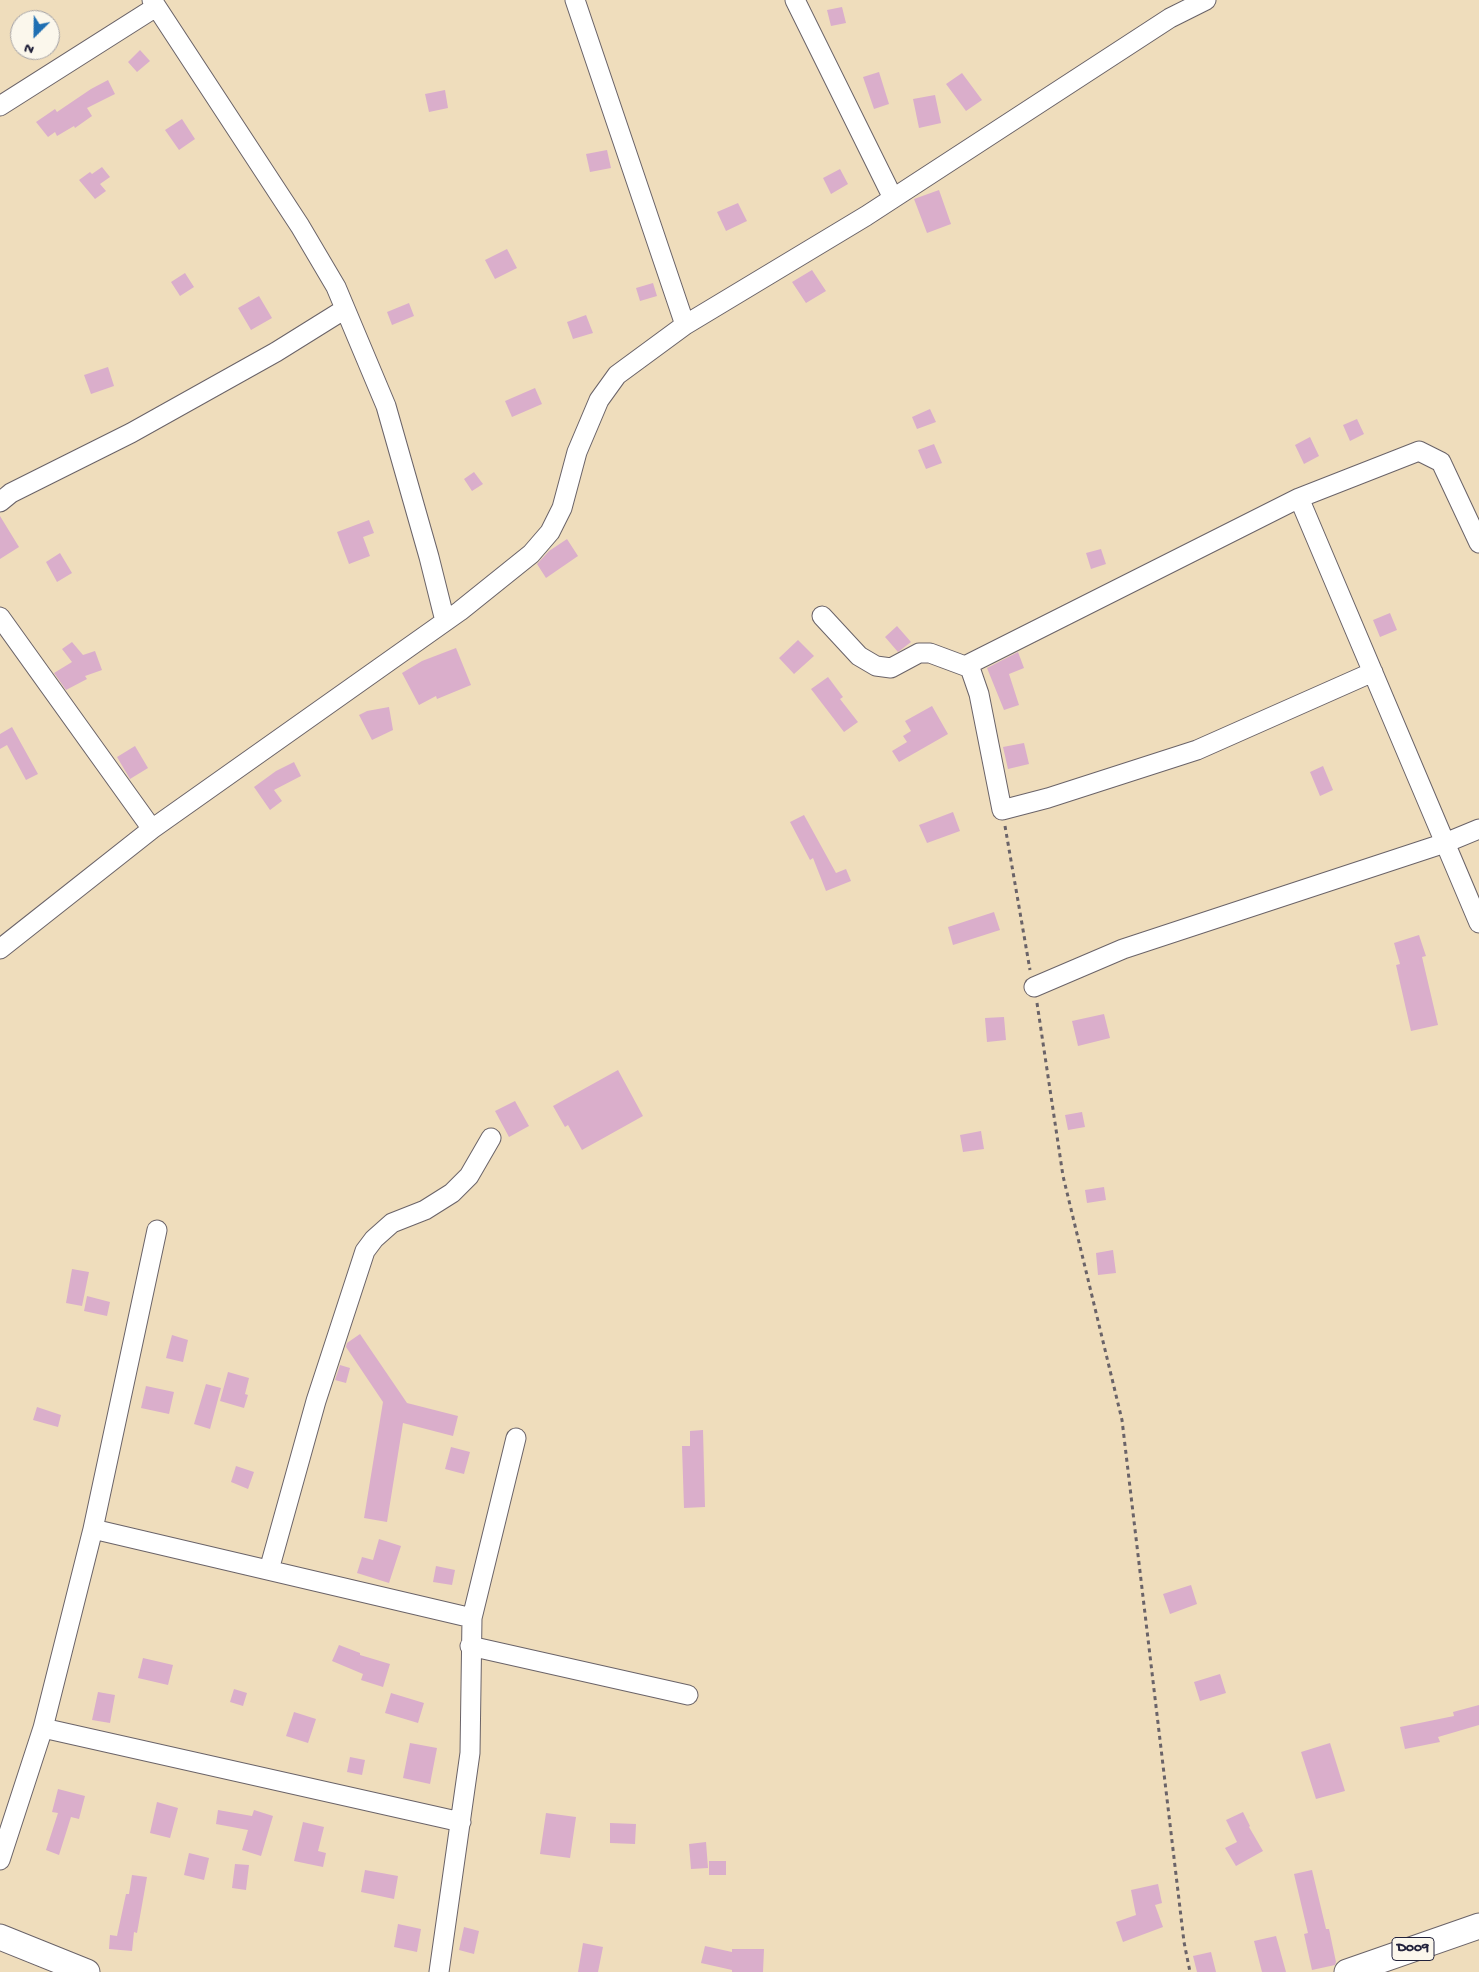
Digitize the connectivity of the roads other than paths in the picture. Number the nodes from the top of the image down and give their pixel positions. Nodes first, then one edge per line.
1 (575, 0) edge
2 (795, 0) edge
3 (1206, 0) edge
4 (154, 3) edge
5 (0, 106) edge
6 (893, 198) junction
7 (345, 309) junction
8 (685, 325) junction
9 (1299, 498) junction
10 (0, 502) edge
11 (1479, 543) edge
12 (822, 616) dead end
13 (0, 617) edge
14 (445, 621) junction
15 (969, 665) junction
16 (1373, 672) junction
17 (152, 829) junction
18 (1479, 829) edge
19 (1445, 843) junction
20 (1479, 923) edge
21 (0, 949) edge
22 (1034, 987) road end
23 (491, 1138) dead end
24 (157, 1230) dead end
25 (516, 1438) dead end
26 (93, 1530) junction
27 (270, 1570) junction
28 (472, 1618) junction
29 (470, 1646) junction
30 (688, 1695) dead end
31 (43, 1728) junction
32 (460, 1822) junction
33 (0, 1860) edge
34 (1479, 1926) edge
35 (0, 1937) edge
36 (87, 1972) edge
37 (439, 1972) edge
38 (1347, 1972) edge

1 - 8 street
2 - 6 street
3 - 6 street
4 - 5 street
4 - 7 street
6 - 8 street
7 - 10 street
7 - 14 street
8 - 14 street
9 - 11 street
9 - 15 street
9 - 16 street
12 - 15 street
13 - 17 street
14 - 17 street
15 - 16 street
16 - 19 street
17 - 21 street
18 - 19 street
19 - 20 street
19 - 22 street
23 - 27 street
24 - 26 street
25 - 28 street
26 - 27 street
26 - 31 street
27 - 28 street
28 - 29 street
29 - 30 street
29 - 32 street
31 - 32 street
31 - 33 street
32 - 37 street
34 - 38 main road, D009
35 - 36 main road

